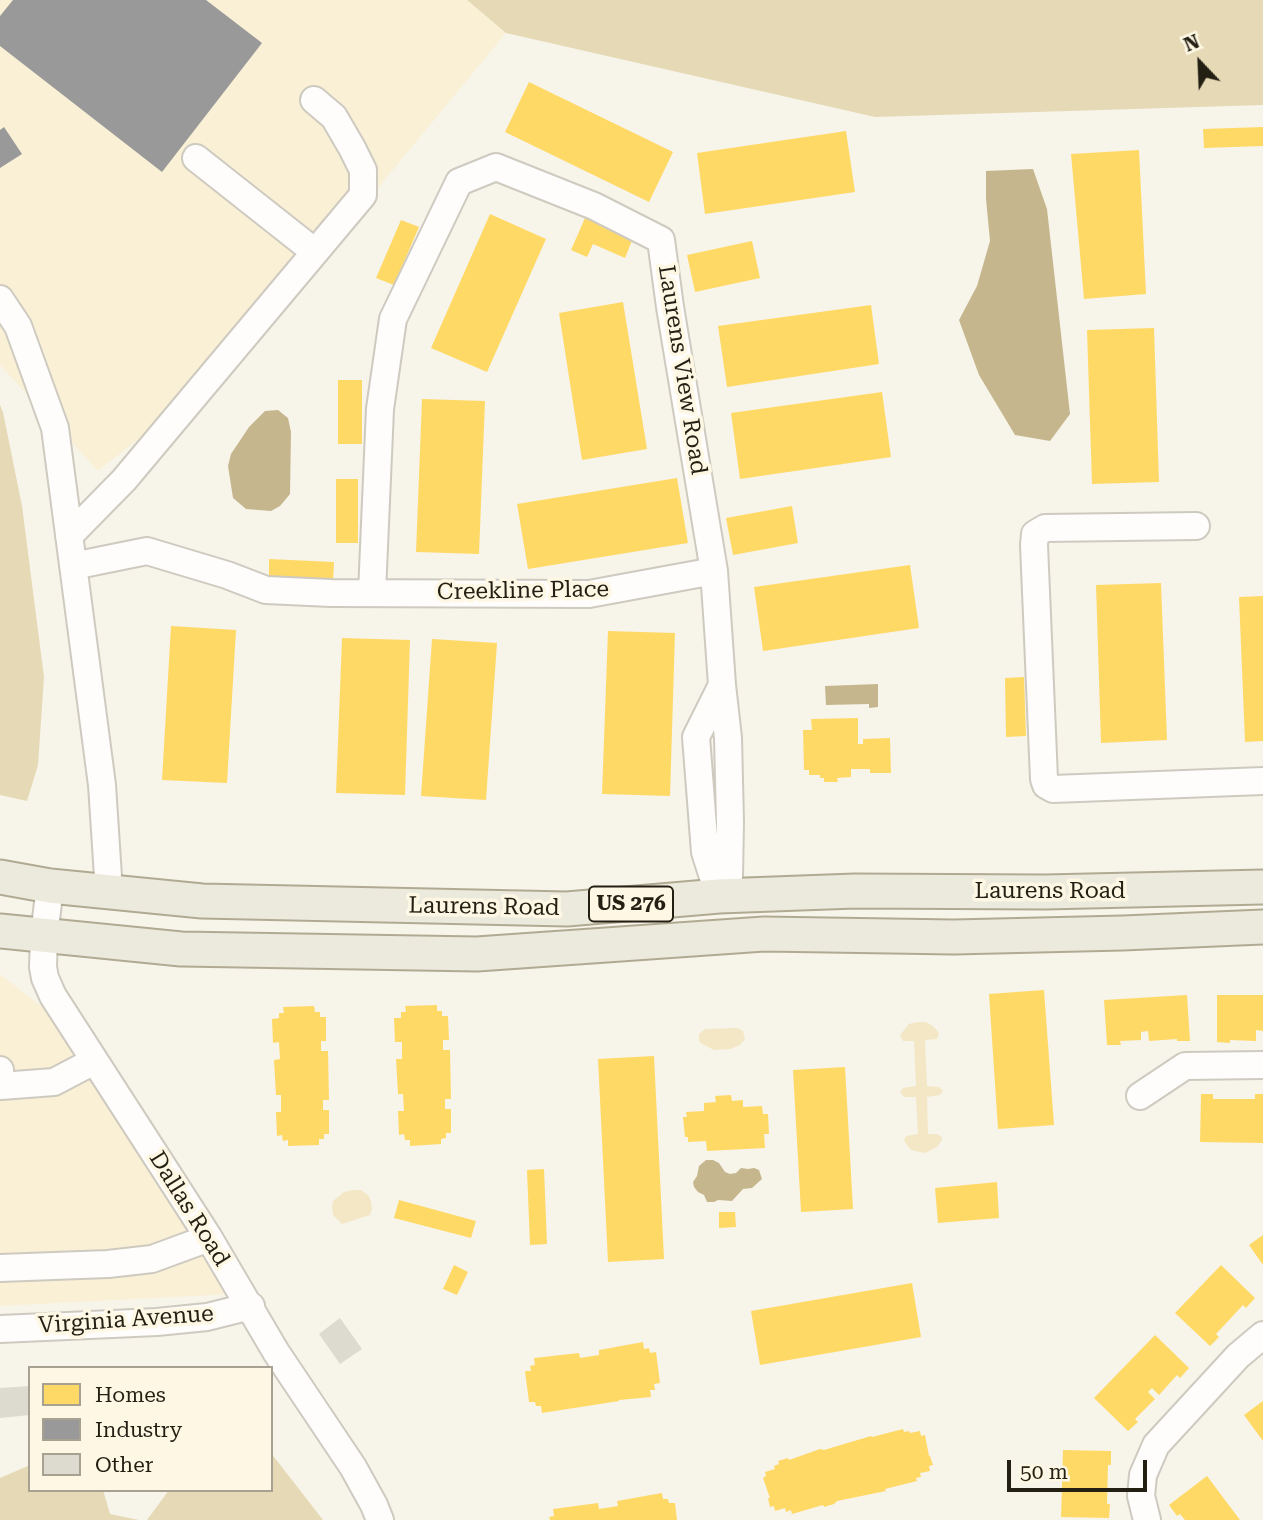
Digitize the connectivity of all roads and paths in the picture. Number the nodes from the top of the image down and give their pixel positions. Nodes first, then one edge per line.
1 (314, 100) dead end
2 (195, 158) dead end
3 (315, 251) junction
4 (0, 299) edge
5 (1196, 526) dead end
6 (69, 536) junction
7 (73, 566) junction
8 (714, 571) junction
9 (372, 593) junction
10 (1263, 780) edge
11 (0, 877) edge
12 (50, 886) junction
13 (1263, 887) edge
14 (1213, 889) junction
15 (109, 892) junction
16 (719, 896) junction
17 (1263, 927) edge
18 (1218, 929) junction
19 (0, 931) edge
20 (44, 936) junction
21 (719, 937) junction
22 (94, 1061) junction
23 (1263, 1066) edge
24 (0, 1070) edge
25 (1140, 1096) dead end
26 (209, 1238) junction
27 (0, 1268) edge
28 (250, 1306) junction
29 (0, 1329) edge
30 (1263, 1335) edge
31 (380, 1520) edge
32 (1147, 1520) edge

1 - 3 street
2 - 3 street
3 - 6 street
4 - 6 street
5 - 10 street
6 - 7 street
7 - 9 street, Creekline Place
7 - 15 street
8 - 9 street, Creekline Place
8 - 9 street, Laurens View Road
8 - 16 street, Laurens View Road
11 - 12 main road, Laurens Road / US 276
12 - 15 main road, Laurens Road / US 276
12 - 20 street, Dallas Road
13 - 14 main road, Laurens Road / US 276
14 - 16 main road, Laurens Road / US 276
14 - 18 main road
15 - 16 main road, Laurens Road / US 276
16 - 21 main road
17 - 18 main road, Laurens Road / US 276
18 - 21 main road, Laurens Road / US 276
19 - 20 main road, Laurens Road / US 276
20 - 21 main road, Laurens Road / US 276
20 - 22 street, Dallas Road
22 - 24 street
22 - 26 street, Dallas Road
23 - 25 street
26 - 27 street
26 - 28 street, Dallas Road
28 - 29 street, Virginia Avenue
28 - 31 street, Dallas Road
30 - 32 street

